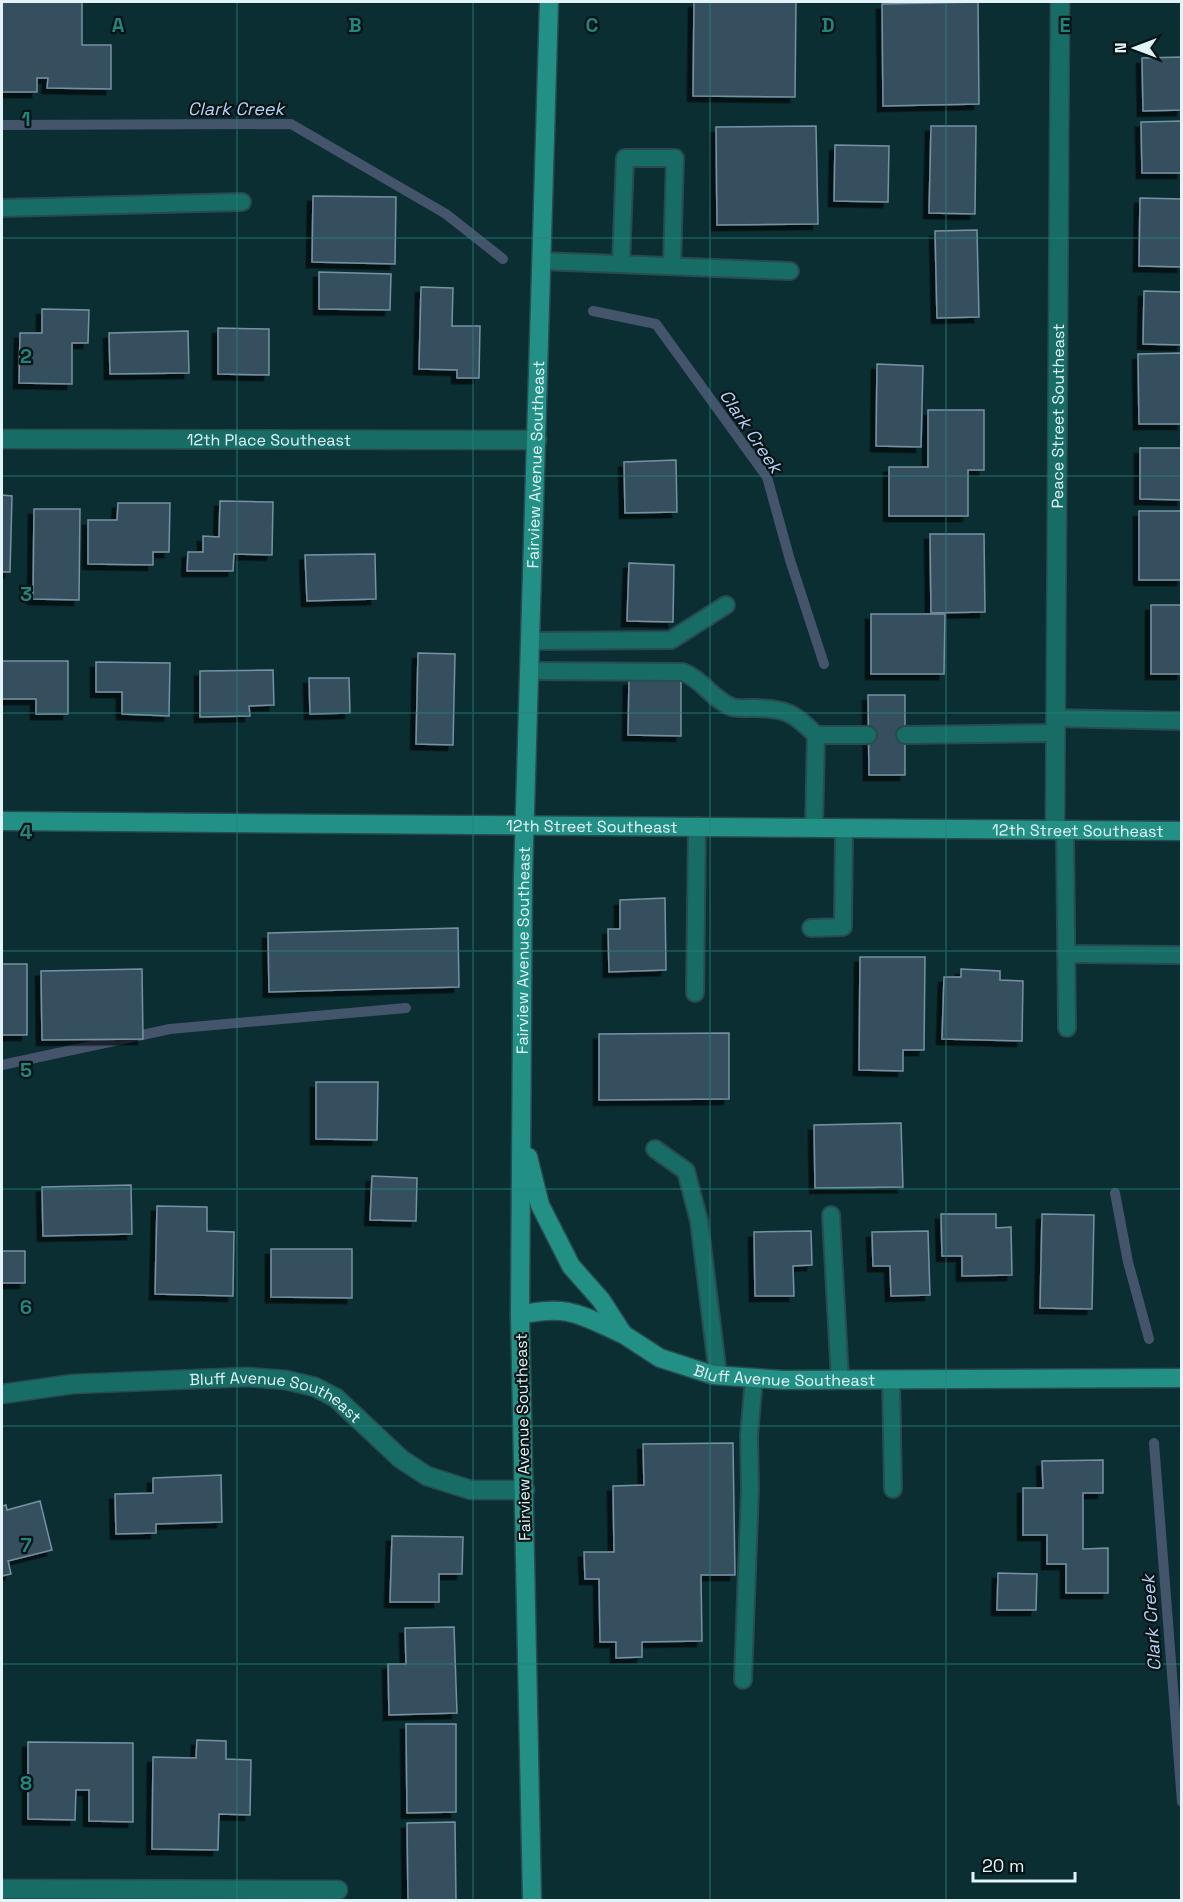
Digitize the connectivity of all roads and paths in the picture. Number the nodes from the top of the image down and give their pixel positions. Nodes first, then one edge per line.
1 (549, 2) edge
2 (1060, 2) edge
3 (242, 202) dead end
4 (2, 208) edge
5 (542, 261) junction
6 (621, 264) junction
7 (672, 266) junction
8 (790, 272) dead end
9 (2, 439) edge
10 (537, 440) junction
11 (726, 605) dead end
12 (531, 641) junction
13 (531, 671) junction
14 (1182, 720) edge
15 (1055, 726) junction
16 (816, 735) junction
17 (868, 735) dead end
18 (905, 735) dead end
19 (2, 821) edge
20 (526, 825) junction
21 (697, 826) junction
22 (814, 828) junction
23 (844, 828) junction
24 (1060, 830) junction
25 (1182, 831) edge
26 (811, 928) dead end
27 (1066, 954) junction
28 (1182, 955) edge
29 (696, 993) dead end
30 (1067, 1029) dead end
31 (522, 1134) junction
32 (655, 1149) dead end
33 (831, 1215) dead end
34 (520, 1315) junction
35 (623, 1334) junction
36 (718, 1375) junction
37 (754, 1378) junction
38 (1182, 1378) edge
39 (891, 1379) junction
40 (840, 1380) junction
41 (2, 1394) edge
42 (893, 1489) dead end
43 (525, 1490) junction
44 (743, 1680) dead end
45 (2, 1889) edge
46 (338, 1890) dead end
47 (532, 1900) edge

1 - 5 main road, Fairview Avenue Southeast
2 - 15 street, Peace Street Southeast
3 - 4 lane
5 - 6 lane
5 - 10 main road, Fairview Avenue Southeast
6 - 7 lane
6 - 7 lane
7 - 8 lane
9 - 10 street, 12th Place Southeast
10 - 12 main road, Fairview Avenue Southeast
11 - 12 lane
12 - 13 main road, Fairview Avenue Southeast
13 - 16 lane
13 - 20 main road, Fairview Avenue Southeast
14 - 15 lane
15 - 18 lane
15 - 24 street, Peace Street Southeast
16 - 17 lane
16 - 22 lane
19 - 20 main road, 12th Street Southeast
20 - 21 main road, 12th Street Southeast
20 - 31 main road, Fairview Avenue Southeast
21 - 22 main road, 12th Street Southeast
21 - 29 lane
22 - 23 main road, 12th Street Southeast
23 - 24 main road, 12th Street Southeast
23 - 26 lane
24 - 25 main road, 12th Street Southeast
24 - 27 lane
27 - 28 lane
27 - 30 lane
31 - 34 main road, Fairview Avenue Southeast
31 - 35 main road, Bluff Avenue Southeast
32 - 36 lane
33 - 40 lane
34 - 35 main road
34 - 43 main road, Fairview Avenue Southeast
35 - 36 main road, Bluff Avenue Southeast
36 - 37 main road, Bluff Avenue Southeast
37 - 40 main road, Bluff Avenue Southeast
37 - 44 lane
38 - 39 main road, Bluff Avenue Southeast
39 - 40 main road, Bluff Avenue Southeast
39 - 42 lane
41 - 43 street, Bluff Avenue Southeast
43 - 47 main road, Fairview Avenue Southeast
45 - 46 street

